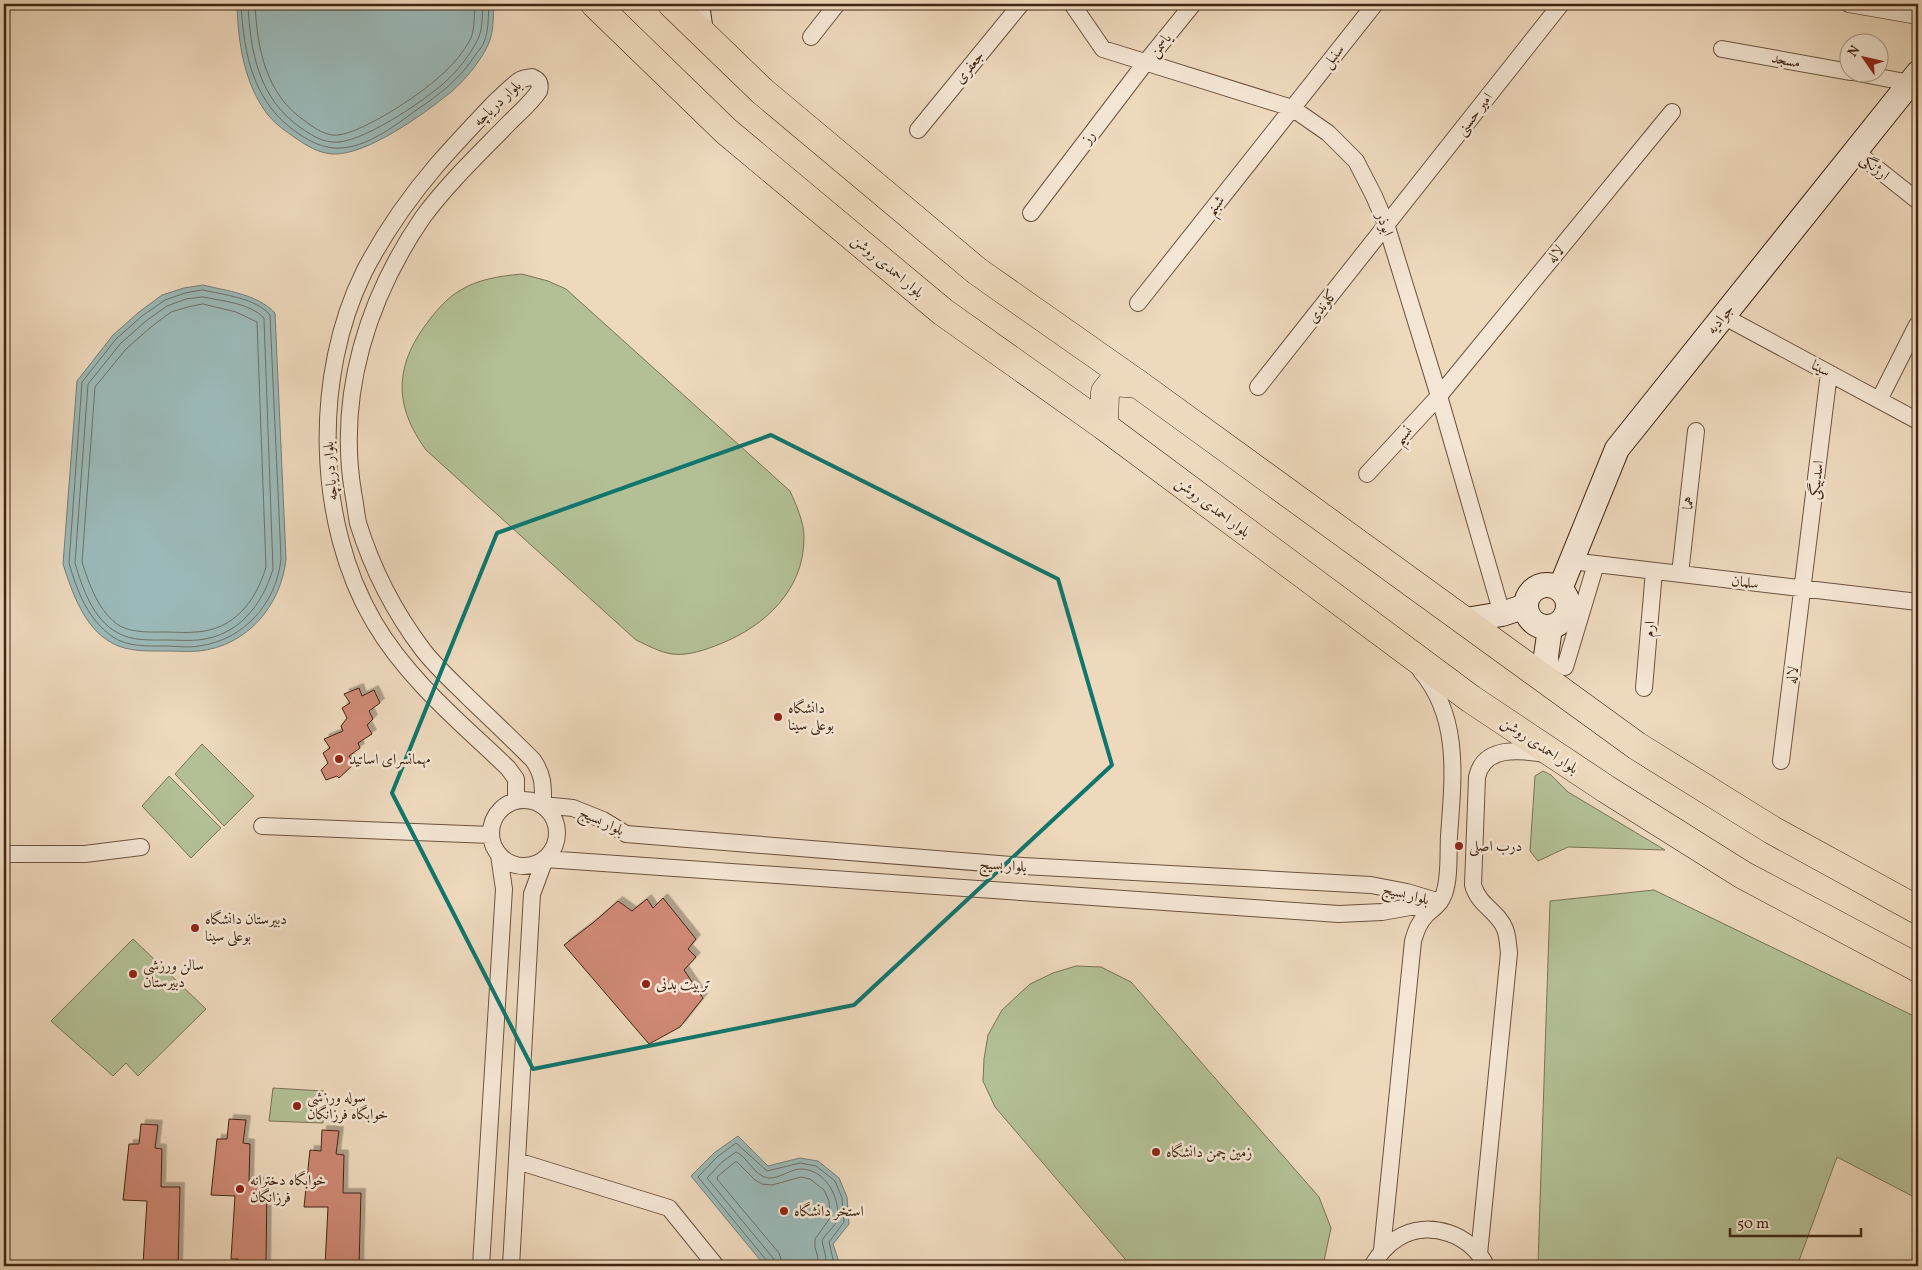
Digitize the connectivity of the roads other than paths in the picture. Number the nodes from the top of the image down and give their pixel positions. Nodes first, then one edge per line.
1 (595, 4) edge
2 (672, 4) edge
3 (697, 4) edge
4 (837, 4) edge
5 (1021, 4) edge
6 (1072, 4) edge
7 (1193, 4) edge
8 (1375, 4) edge
9 (1561, 4) edge
10 (1849, 4) edge
11 (1918, 16) edge
12 (701, 32) junction
13 (811, 37) dead end
14 (1722, 49) dead end
15 (1146, 62) junction
16 (1840, 70) edge
17 (1890, 76) edge
18 (1914, 78) edge
19 (1292, 108) junction
20 (1672, 112) dead end
21 (918, 130) dead end
22 (1855, 151) junction
23 (1918, 202) edge
24 (1031, 213) dead end
25 (1386, 224) junction
26 (1138, 303) dead end
27 (1723, 316) junction
28 (1917, 325) dead end
29 (1829, 373) junction
30 (1138, 384) junction
31 (1258, 387) dead end
32 (1439, 396) junction
33 (1879, 400) junction
34 (1918, 421) edge
35 (1104, 426) junction
36 (1696, 431) dead end
37 (1367, 474) dead end
38 (1571, 561) junction
39 (1596, 564) junction
40 (1654, 571) junction
41 (1680, 574) junction
42 (1802, 588) junction
43 (1560, 589) junction
44 (1918, 602) edge
45 (1526, 606) junction
46 (1502, 614) junction
47 (1466, 620) junction
48 (1550, 628) junction
49 (1394, 642) junction
50 (1557, 673) junction
51 (1644, 688) dead end
52 (1556, 756) junction
53 (1781, 761) dead end
54 (516, 800) junction
55 (543, 805) junction
56 (262, 826) dead end
57 (490, 835) junction
58 (141, 847) dead end
59 (4, 854) edge
60 (499, 855) junction
61 (545, 859) junction
62 (1440, 902) junction
63 (1918, 910) edge
64 (1878, 946) junction
65 (1918, 962) edge
66 (1918, 968) edge
67 (517, 1161) junction
68 (1382, 1250) junction
69 (1482, 1260) edge
70 (481, 1266) edge
71 (511, 1266) edge
72 (716, 1266) edge
73 (1372, 1266) edge

1 - 35 highway, بلوار احمدی روشن
2 - 12 highway
3 - 12 main road
4 - 13 street
5 - 21 street, جعفری
6 - 15 street, ابوذر
7 - 15 street, یاسمن
8 - 19 street, سنبل
9 - 25 street, امیر حسنی
10 - 11 street
12 - 30 highway
14 - 16 street, مسجد
15 - 19 street, ابوذر
15 - 24 street, رز
17 - 18 street
18 - 22 main road, جوادیه
19 - 25 street, ابوذر
19 - 26 street, شبنم
20 - 32 street, لاله
22 - 23 street, ارژنگی
22 - 27 main road, جوادیه
25 - 31 street, کلوندی
25 - 32 street, ابوذر
27 - 29 street, سینا
27 - 38 main road, جوادیه
28 - 33 street
29 - 33 street, سینا
29 - 42 street, اسدبیگی
30 - 35 highway
30 - 47 highway
32 - 37 street, نسیم
32 - 46 street, ابوذر
33 - 34 street, سینا
35 - 49 highway, بلوار احمدی روشن
36 - 41 street, هما
38 - 39 street, سلمان
38 - 43 main road, جوادیه
39 - 40 street, سلمان
39 - 50 street
40 - 41 street, سلمان
40 - 51 street, ارم
41 - 42 street, سلمان
42 - 44 street, سلمان
42 - 53 street, لاله
43 - 45 main road
43 - 48 main road
45 - 46 main road
45 - 48 main road
46 - 47 main road
47 - 50 highway
48 - 50 main road
49 - 52 highway, بلوار احمدی روشن
49 - 62 street
50 - 63 highway
52 - 64 highway, بلوار احمدی روشن
52 - 69 street
54 - 55 street
54 - 55 street, بلوار دریاچه
54 - 57 street
55 - 61 street
55 - 62 street, بلوار بسیج
56 - 57 street
57 - 60 street
58 - 59 street
60 - 61 street
60 - 70 street
61 - 62 street, بلوار بسیج
61 - 67 street
62 - 68 street
64 - 65 highway
64 - 66 highway
67 - 71 street
67 - 72 street
68 - 69 street
68 - 73 street

